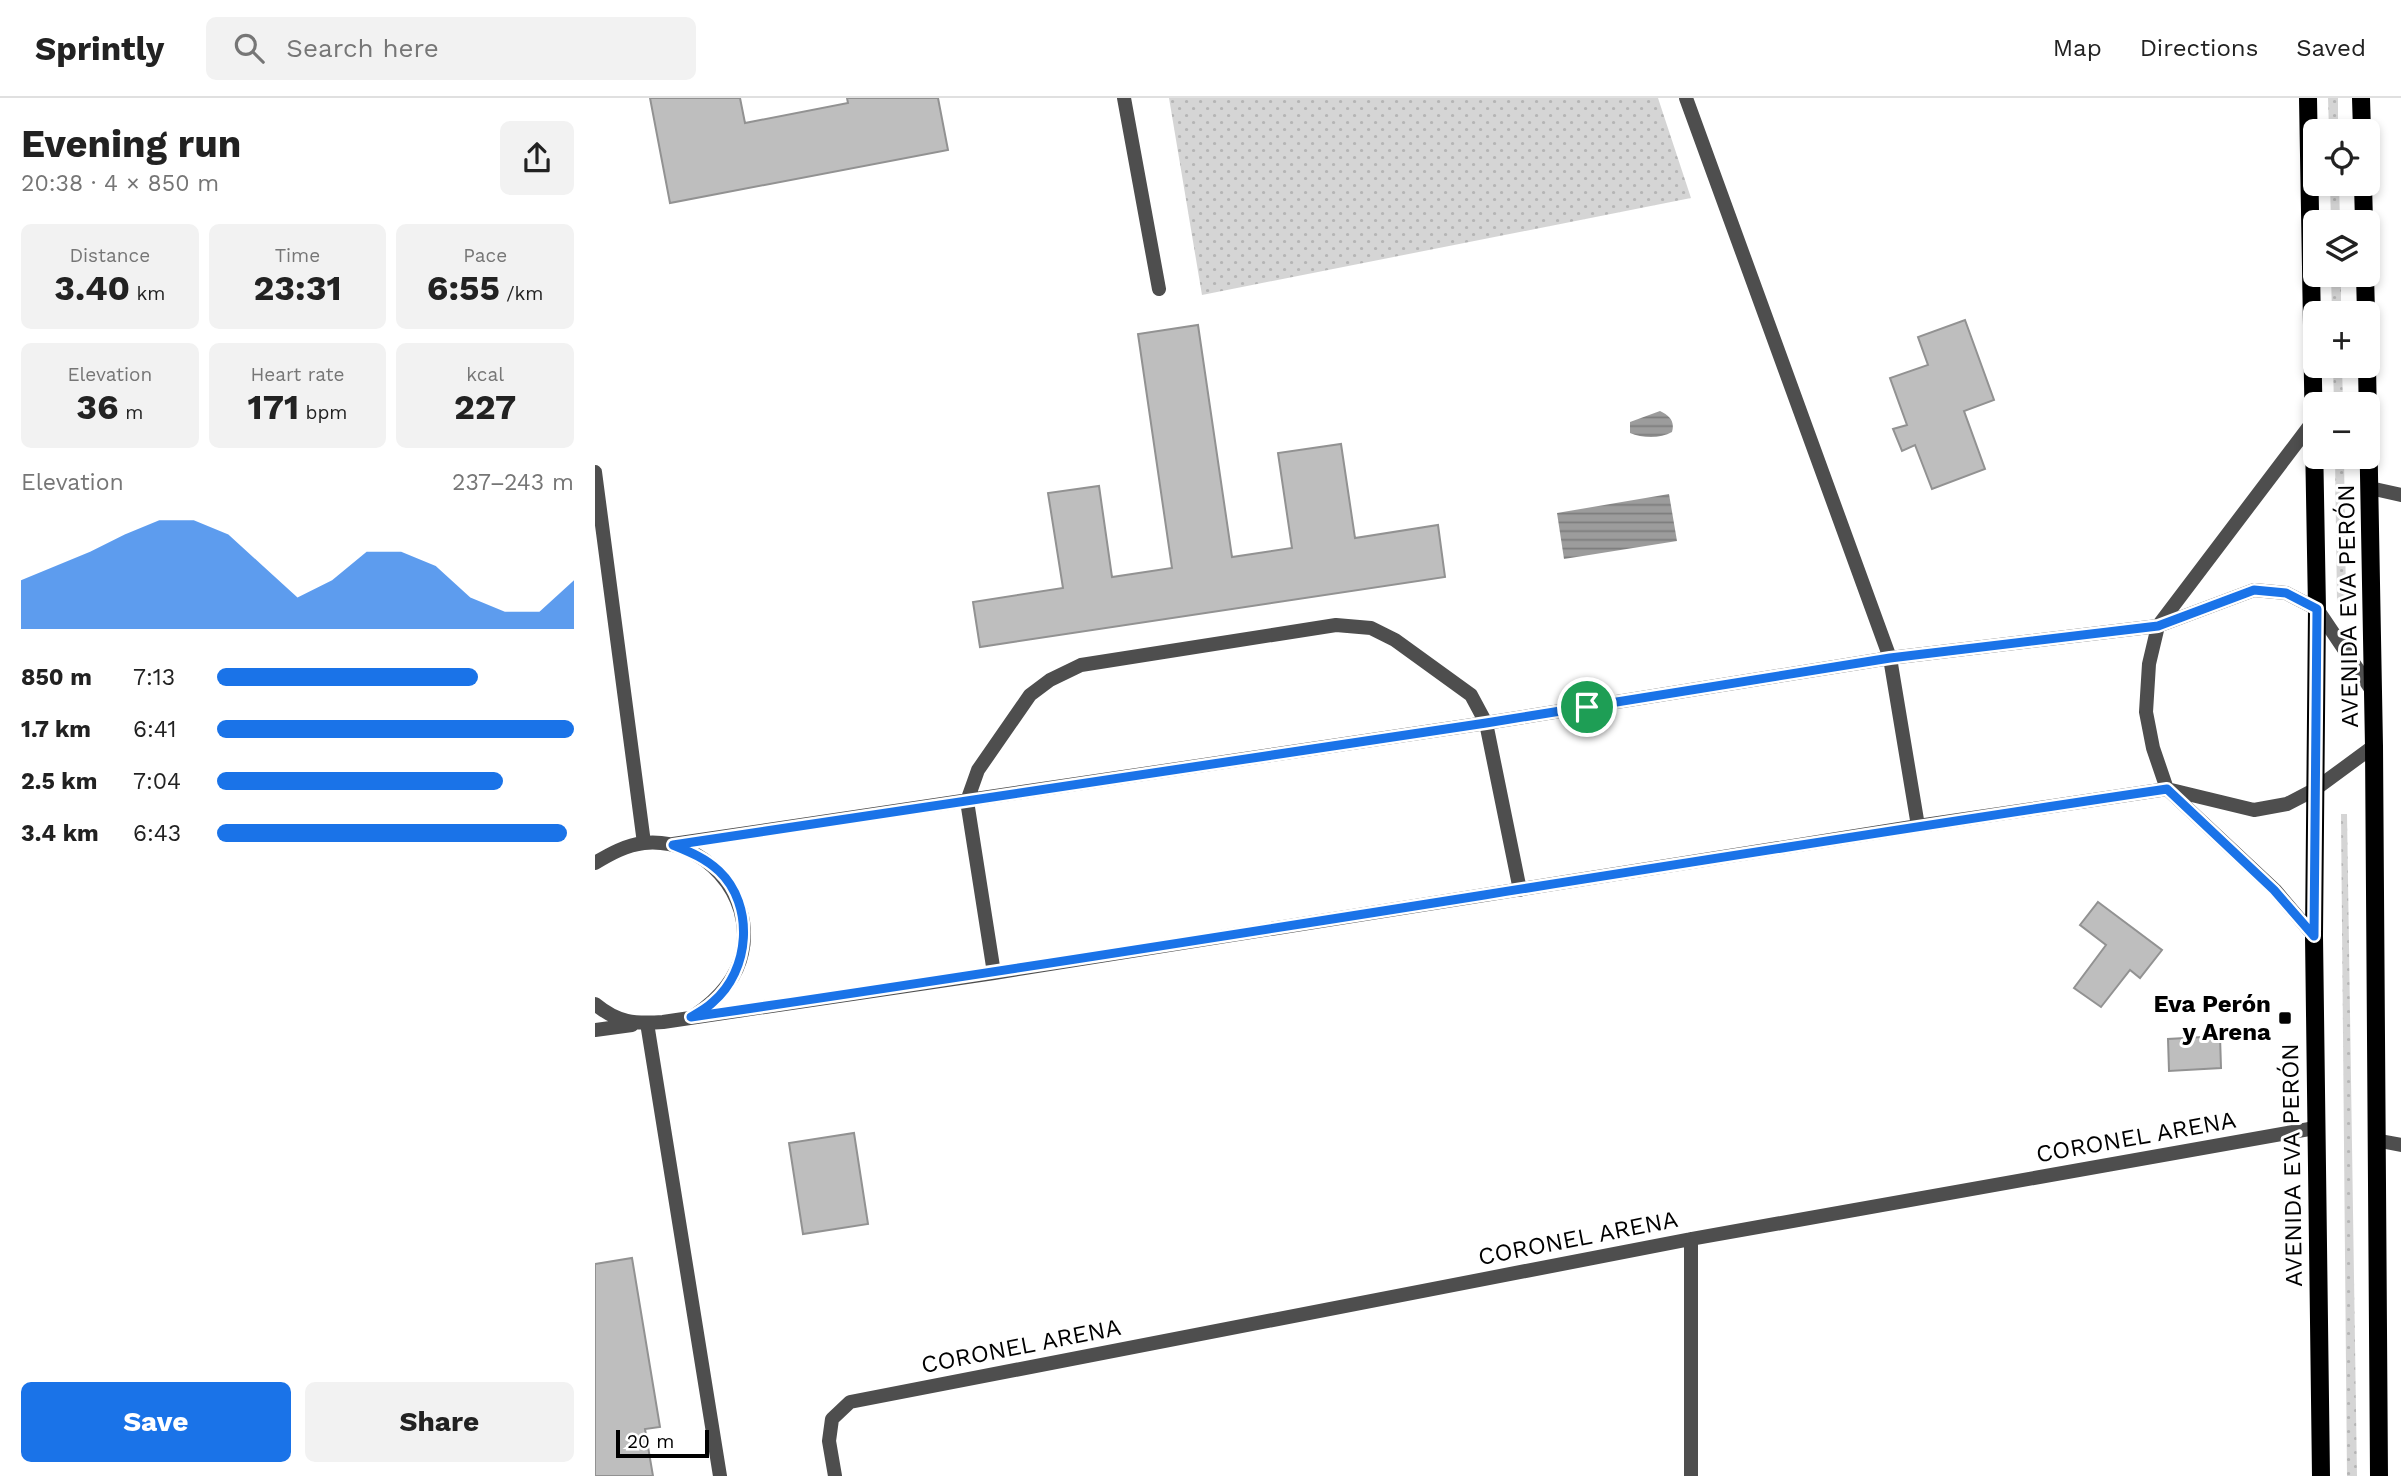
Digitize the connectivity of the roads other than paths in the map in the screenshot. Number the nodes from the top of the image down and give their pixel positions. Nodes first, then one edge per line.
1 (1124, 98) edge
2 (1686, 98) edge
3 (2308, 98) edge
4 (2361, 98) edge
5 (2362, 119) edge
6 (1159, 289) dead end
7 (2367, 378) edge
8 (2313, 392) edge
9 (2303, 435) edge
10 (2315, 469) edge
11 (595, 472) edge
12 (2370, 488) junction
13 (2401, 495) edge
14 (2317, 609) junction
15 (2158, 626) junction
16 (1890, 658) junction
17 (2373, 692) junction
18 (1486, 723) junction
19 (2374, 746) junction
20 (2167, 789) junction
21 (2314, 790) junction
22 (967, 801) junction
23 (1918, 826) junction
24 (644, 843) junction
25 (673, 845) junction
26 (616, 850) junction
27 (595, 854) edge
28 (595, 863) edge
29 (1520, 890) junction
30 (2314, 936) junction
31 (994, 973) junction
32 (595, 1004) edge
33 (691, 1017) junction
34 (641, 1023) junction
35 (595, 1030) edge
36 (2315, 1128) junction
37 (2375, 1140) junction
38 (2401, 1145) edge
39 (1691, 1239) junction
40 (720, 1476) edge
41 (835, 1476) edge
42 (1691, 1476) edge
43 (2321, 1476) edge
44 (2379, 1476) edge

1 - 6 street
2 - 16 street
3 - 8 main road, AVENIDA EVA PERÓN
4 - 5 main road
7 - 12 main road, AVENIDA EVA PERÓN
9 - 15 street
10 - 14 main road, AVENIDA EVA PERÓN
11 - 24 street
12 - 13 street
12 - 17 main road, AVENIDA EVA PERÓN
14 - 15 street
14 - 17 street
14 - 21 main road, AVENIDA EVA PERÓN
15 - 16 street
15 - 20 street
16 - 18 street
16 - 23 street
17 - 19 main road, AVENIDA EVA PERÓN
18 - 22 street
18 - 22 street
18 - 29 street
19 - 21 street
19 - 37 main road, AVENIDA EVA PERÓN
20 - 21 street
20 - 23 street
20 - 30 street
21 - 30 main road, AVENIDA EVA PERÓN
22 - 25 street
22 - 31 street
23 - 29 street
24 - 25 street
24 - 26 street
25 - 33 street
26 - 27 street
26 - 28 street
29 - 31 street
30 - 36 main road, AVENIDA EVA PERÓN
31 - 33 street
32 - 34 street
33 - 34 street
34 - 35 street
34 - 40 street
36 - 39 street, CORONEL ARENA
36 - 43 main road, AVENIDA EVA PERÓN
37 - 38 street
37 - 44 main road, AVENIDA EVA PERÓN
39 - 41 street, CORONEL ARENA
39 - 42 street

